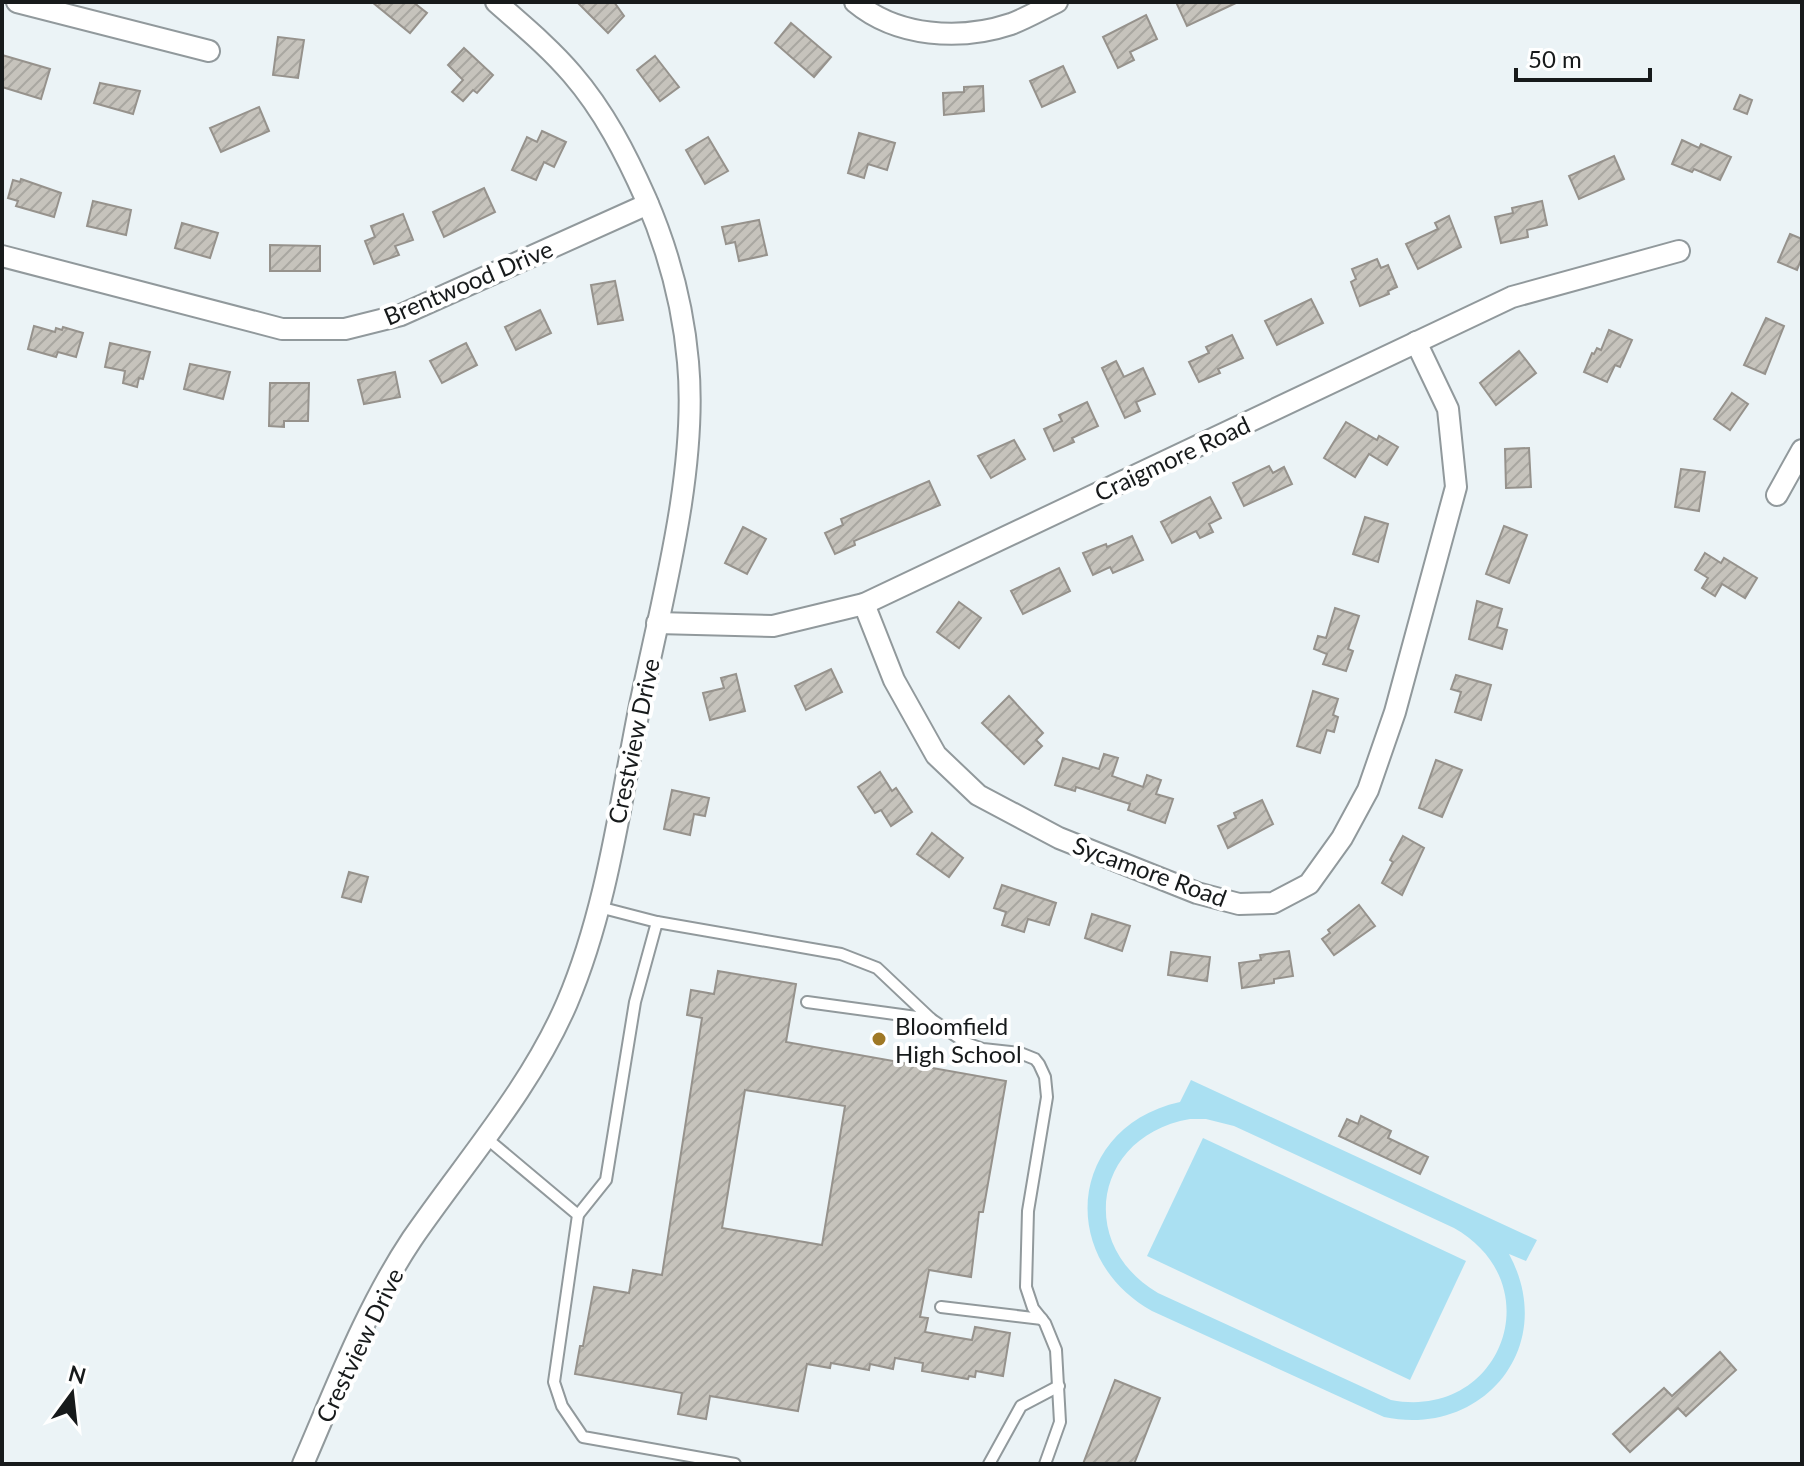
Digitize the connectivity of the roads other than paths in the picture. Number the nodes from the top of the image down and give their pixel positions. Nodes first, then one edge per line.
1 (17, 2) edge
2 (496, 2) edge
3 (855, 2) edge
4 (1057, 2) edge
5 (209, 51) dead end
6 (648, 204) junction
7 (1679, 251) dead end
8 (2, 256) edge
9 (1416, 342) junction
10 (1802, 450) edge
11 (1777, 495) dead end
12 (864, 604) junction
13 (657, 623) junction
14 (599, 907) junction
15 (657, 922) junction
16 (807, 1002) dead end
17 (931, 1019) junction
18 (485, 1137) junction
19 (578, 1215) junction
20 (941, 1307) dead end
21 (1042, 1319) junction
22 (1059, 1386) junction
23 (303, 1464) edge
24 (735, 1464) edge
25 (989, 1464) edge
26 (1045, 1464) edge

1 - 5 street
2 - 6 street, Crestview Drive
3 - 4 street
6 - 8 street, Brentwood Drive
6 - 13 street, Crestview Drive
7 - 9 street, Craigmore Road
9 - 12 street, Craigmore Road
9 - 12 street, Sycamore Road
10 - 11 street
12 - 13 street, Craigmore Road
13 - 14 street, Crestview Drive
14 - 15 lane
14 - 18 street, Crestview Drive
15 - 17 lane
15 - 19 lane
16 - 17 lane
17 - 21 lane
18 - 19 lane
18 - 23 street, Crestview Drive
19 - 24 lane
20 - 21 lane
21 - 22 lane
22 - 25 lane
22 - 26 lane

